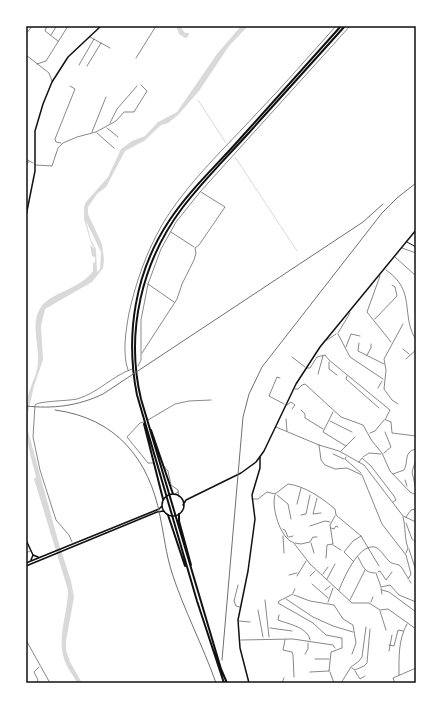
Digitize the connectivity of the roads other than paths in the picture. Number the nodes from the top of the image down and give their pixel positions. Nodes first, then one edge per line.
1 (32, 26) edge
2 (47, 26) edge
3 (68, 26) edge
4 (101, 26) edge
5 (156, 26) edge
6 (336, 26) edge
7 (342, 26) edge
8 (345, 26) edge
9 (350, 26) edge
10 (56, 27) dead end
11 (26, 34) edge
12 (50, 36) junction
13 (89, 37) junction
14 (94, 39) junction
15 (59, 42) junction
16 (101, 43) junction
17 (110, 48) dead end
18 (26, 55) edge
19 (136, 58) dead end
20 (37, 64) junction
21 (79, 65) dead end
22 (87, 66) dead end
23 (52, 82) junction
24 (70, 86) dead end
25 (137, 86) dead end
26 (141, 86) dead end
27 (106, 97) dead end
28 (110, 124) junction
29 (106, 127) junction
30 (96, 132) junction
31 (91, 133) junction
32 (118, 137) dead end
33 (63, 144) junction
34 (114, 148) dead end
35 (26, 159) edge
36 (26, 162) edge
37 (31, 162) junction
38 (35, 165) junction
39 (200, 192) junction
40 (26, 216) edge
41 (416, 230) edge
42 (171, 231) junction
43 (407, 242) junction
44 (416, 247) edge
45 (195, 248) junction
46 (402, 248) junction
47 (416, 253) edge
48 (395, 257) junction
49 (385, 269) junction
50 (380, 275) junction
51 (416, 276) edge
52 (148, 284) junction
53 (392, 286) dead end
54 (175, 302) junction
55 (350, 309) junction
56 (374, 320) junction
57 (403, 324) dead end
58 (338, 334) junction
59 (360, 336) dead end
60 (325, 339) junction
61 (416, 339) edge
62 (392, 342) junction
63 (359, 343) dead end
64 (371, 344) dead end
65 (345, 348) junction
66 (403, 349) dead end
67 (416, 350) edge
68 (414, 351) junction
69 (416, 353) edge
70 (410, 354) junction
71 (141, 355) junction
72 (323, 355) junction
73 (367, 356) junction
74 (292, 357) dead end
75 (406, 359) dead end
76 (329, 360) junction
77 (385, 364) junction
78 (306, 368) junction
79 (128, 370) junction
80 (318, 374) dead end
81 (348, 375) junction
82 (337, 376) dead end
83 (280, 378) dead end
84 (383, 380) junction
85 (135, 384) junction
86 (378, 388) dead end
87 (294, 389) junction
88 (374, 396) junction
89 (211, 400) dead end
90 (370, 401) junction
91 (286, 404) junction
92 (398, 404) dead end
93 (284, 408) junction
94 (379, 408) dead end
95 (292, 409) dead end
96 (301, 410) dead end
97 (334, 411) junction
98 (286, 419) dead end
99 (329, 420) junction
100 (385, 420) junction
101 (148, 423) junction
102 (275, 426) junction
103 (324, 430) junction
104 (287, 432) junction
105 (352, 432) dead end
106 (385, 432) dead end
107 (369, 433) junction
108 (416, 436) edge
109 (355, 437) dead end
110 (319, 445) junction
111 (346, 446) junction
112 (416, 449) edge
113 (341, 452) junction
114 (333, 454) dead end
115 (383, 454) junction
116 (347, 456) junction
117 (260, 457) junction
118 (362, 458) junction
119 (345, 459) junction
120 (416, 459) edge
121 (359, 462) junction
122 (415, 472) edge
123 (412, 473) junction
124 (392, 474) junction
125 (362, 475) junction
126 (405, 480) dead end
127 (301, 487) junction
128 (406, 488) junction
129 (416, 489) edge
130 (179, 491) junction
131 (174, 494) junction
132 (275, 494) junction
133 (311, 494) junction
134 (416, 495) edge
135 (317, 496) junction
136 (180, 498) junction
137 (163, 499) junction
138 (252, 499) junction
139 (186, 500) junction
140 (391, 503) junction
141 (297, 504) dead end
142 (183, 505) junction
143 (162, 506) junction
144 (416, 509) edge
145 (164, 511) junction
146 (321, 513) dead end
147 (179, 514) junction
148 (168, 515) junction
149 (336, 515) junction
150 (301, 516) dead end
151 (403, 516) junction
152 (405, 518) junction
153 (291, 519) dead end
154 (332, 522) junction
155 (404, 522) junction
156 (416, 522) edge
157 (310, 526) dead end
158 (330, 527) junction
159 (338, 527) dead end
160 (281, 529) junction
161 (283, 535) junction
162 (293, 536) dead end
163 (361, 536) junction
164 (288, 537) junction
165 (317, 537) dead end
166 (286, 538) junction
167 (26, 540) edge
168 (293, 542) junction
169 (310, 542) junction
170 (416, 542) edge
171 (73, 544) junction
172 (332, 544) junction
173 (368, 548) junction
174 (408, 548) junction
175 (64, 549) junction
176 (31, 550) junction
177 (341, 550) dead end
178 (56, 552) junction
179 (184, 552) junction
180 (26, 553) edge
181 (284, 553) dead end
182 (314, 553) dead end
183 (33, 555) junction
184 (406, 555) junction
185 (358, 556) junction
186 (40, 557) junction
187 (326, 558) dead end
188 (306, 560) junction
189 (30, 561) junction
190 (354, 562) junction
191 (335, 564) dead end
192 (26, 565) edge
193 (379, 566) dead end
194 (328, 567) dead end
195 (316, 570) junction
196 (365, 570) junction
197 (416, 571) edge
198 (392, 572) dead end
199 (298, 573) junction
200 (376, 573) junction
201 (289, 574) dead end
202 (322, 575) junction
203 (297, 576) dead end
204 (310, 576) dead end
205 (408, 579) junction
206 (326, 580) junction
207 (411, 583) dead end
208 (312, 584) dead end
209 (238, 585) dead end
210 (331, 585) junction
211 (334, 587) junction
212 (381, 587) junction
213 (295, 589) dead end
214 (325, 590) dead end
215 (382, 590) junction
216 (339, 591) junction
217 (292, 594) junction
218 (382, 594) dead end
219 (373, 597) dead end
220 (285, 598) junction
221 (328, 598) junction
222 (265, 600) dead end
223 (197, 601) junction
224 (350, 601) junction
225 (416, 602) edge
226 (327, 603) junction
227 (370, 603) junction
228 (240, 607) junction
229 (258, 610) dead end
230 (380, 610) junction
231 (416, 612) edge
232 (279, 615) dead end
233 (206, 620) junction
234 (238, 620) junction
235 (250, 622) dead end
236 (407, 624) junction
237 (366, 628) dead end
238 (269, 629) junction
239 (370, 629) dead end
240 (416, 629) edge
241 (386, 630) dead end
242 (292, 631) dead end
243 (403, 631) junction
244 (355, 632) junction
245 (392, 635) dead end
246 (239, 639) junction
247 (263, 639) junction
248 (269, 639) junction
249 (285, 639) junction
250 (26, 640) edge
251 (308, 641) junction
252 (310, 641) junction
253 (389, 645) junction
254 (336, 650) junction
255 (389, 651) dead end
256 (305, 654) dead end
257 (352, 654) dead end
258 (315, 659) dead end
259 (329, 659) junction
260 (40, 666) junction
261 (351, 666) junction
262 (416, 668) edge
263 (354, 670) junction
264 (328, 671) junction
265 (310, 672) dead end
266 (399, 675) junction
267 (365, 676) dead end
268 (294, 677) dead end
269 (284, 678) dead end
270 (37, 683) edge
271 (49, 683) edge
272 (224, 683) edge
273 (227, 683) edge
274 (249, 683) edge
275 (282, 683) edge
276 (334, 683) edge
277 (341, 683) edge
278 (395, 683) edge

1 - 11 street
2 - 12 street
3 - 15 street
4 - 13 main road
5 - 19 street
6 - 79 street
7 - 85 highway
8 - 101 highway
9 - 39 street
10 - 12 street
12 - 15 street
13 - 14 street
13 - 23 main road
14 - 16 street
14 - 21 street
15 - 20 street
16 - 17 street
16 - 22 street
18 - 20 street
20 - 23 street
23 - 38 main road
24 - 33 street
25 - 28 street
26 - 28 street
27 - 31 street
28 - 29 street
29 - 30 street
29 - 32 street
30 - 31 street
30 - 34 street
31 - 33 street
33 - 38 street
35 - 37 street
36 - 37 street
37 - 38 street
38 - 40 main road
39 - 42 street
39 - 45 street
41 - 43 main road
42 - 45 street
42 - 52 street
43 - 44 street
43 - 46 main road
45 - 54 street
46 - 47 street
46 - 48 main road
48 - 49 main road
48 - 51 street
49 - 50 main road
49 - 61 street
50 - 55 main road
50 - 56 street
52 - 54 street
52 - 71 street
53 - 56 street
54 - 71 street
55 - 58 street
55 - 60 main road
56 - 62 street
57 - 62 street
58 - 60 street
58 - 65 street
59 - 65 street
60 - 78 main road
62 - 77 street
63 - 73 street
64 - 73 street
65 - 84 street
66 - 70 street
67 - 68 street
68 - 69 street
68 - 70 street
70 - 75 street
71 - 79 street
72 - 76 street
72 - 78 street
72 - 80 street
73 - 77 street
74 - 78 street
76 - 81 street
76 - 82 street
77 - 84 street
78 - 87 main road
79 - 171 street
81 - 88 street
81 - 90 street
83 - 91 street
84 - 86 street
84 - 92 street
85 - 137 highway
85 - 179 highway
87 - 91 main road
87 - 97 street
88 - 90 street
88 - 100 street
89 - 130 street
90 - 94 street
91 - 93 main road
93 - 95 street
93 - 102 main road
96 - 103 street
97 - 99 street
97 - 107 street
98 - 104 street
99 - 103 street
99 - 105 street
100 - 107 street
100 - 108 street
101 - 131 highway
101 - 179 highway
102 - 104 street
102 - 117 main road
103 - 111 street
104 - 110 street
106 - 115 street
107 - 115 street
109 - 111 street
110 - 113 street
110 - 125 street
111 - 113 street
112 - 124 street
113 - 116 street
114 - 119 street
115 - 118 street
115 - 124 street
116 - 119 street
116 - 121 street
117 - 138 main road
117 - 139 main road
118 - 121 street
118 - 140 street
119 - 125 street
120 - 123 street
121 - 140 street
122 - 123 street
123 - 129 street
124 - 128 street
125 - 184 street
126 - 128 street
127 - 132 street
127 - 133 street
127 - 141 street
128 - 134 street
130 - 131 street
130 - 136 street
131 - 136 main road
131 - 137 main road
132 - 138 street
132 - 153 street
132 - 160 street
133 - 135 street
133 - 150 street
135 - 146 street
135 - 149 street
136 - 139 main road
136 - 142 main road
137 - 143 main road
138 - 228 main road
139 - 142 main road
140 - 151 street
142 - 147 main road
143 - 145 main road
143 - 171 main road
144 - 152 street
145 - 148 main road
145 - 175 main road
147 - 148 main road
147 - 233 highway
148 - 223 highway
149 - 154 street
149 - 163 street
151 - 152 street
151 - 155 street
152 - 156 street
154 - 157 street
154 - 158 street
155 - 170 street
155 - 174 street
158 - 159 street
158 - 172 street
160 - 161 street
160 - 164 street
161 - 166 street
161 - 181 street
162 - 164 street
163 - 173 street
163 - 190 street
164 - 166 street
165 - 169 street
166 - 168 street
167 - 176 main road
168 - 169 street
168 - 188 street
169 - 182 street
171 - 175 main road
172 - 177 street
172 - 187 street
173 - 185 street
173 - 193 street
173 - 205 street
174 - 184 street
174 - 197 street
175 - 178 main road
176 - 180 street
176 - 183 main road
178 - 186 main road
178 - 192 main road
179 - 223 highway
179 - 233 highway
183 - 186 main road
183 - 189 main road
184 - 205 street
185 - 190 street
185 - 196 street
186 - 189 main road
188 - 195 street
188 - 199 street
189 - 192 main road
190 - 216 street
191 - 206 street
194 - 202 street
195 - 202 street
195 - 204 street
196 - 200 street
196 - 224 street
198 - 200 street
199 - 201 street
199 - 203 street
200 - 212 street
202 - 206 street
205 - 207 street
206 - 210 street
208 - 221 street
209 - 228 street
210 - 211 street
210 - 214 street
211 - 216 street
211 - 221 street
212 - 215 street
212 - 225 street
213 - 217 street
215 - 218 street
215 - 231 street
216 - 224 street
217 - 220 street
217 - 226 street
219 - 227 street
220 - 244 street
220 - 254 street
221 - 226 street
222 - 238 street
223 - 272 highway
224 - 227 street
226 - 244 street
227 - 230 street
228 - 234 main road
229 - 247 street
230 - 236 street
230 - 241 street
232 - 252 street
233 - 273 highway
234 - 235 street
234 - 246 main road
236 - 240 street
236 - 243 street
237 - 261 street
238 - 242 street
238 - 248 street
239 - 263 street
243 - 253 street
243 - 266 street
244 - 257 street
245 - 253 street
246 - 247 street
246 - 274 main road
247 - 248 street
248 - 249 street
249 - 251 street
249 - 268 street
250 - 260 street
251 - 252 street
251 - 256 street
252 - 254 street
253 - 255 street
254 - 259 street
258 - 259 street
259 - 264 street
260 - 270 street
260 - 271 street
261 - 263 street
261 - 277 street
262 - 266 street
263 - 267 street
264 - 265 street
264 - 276 street
266 - 278 street
269 - 275 street

